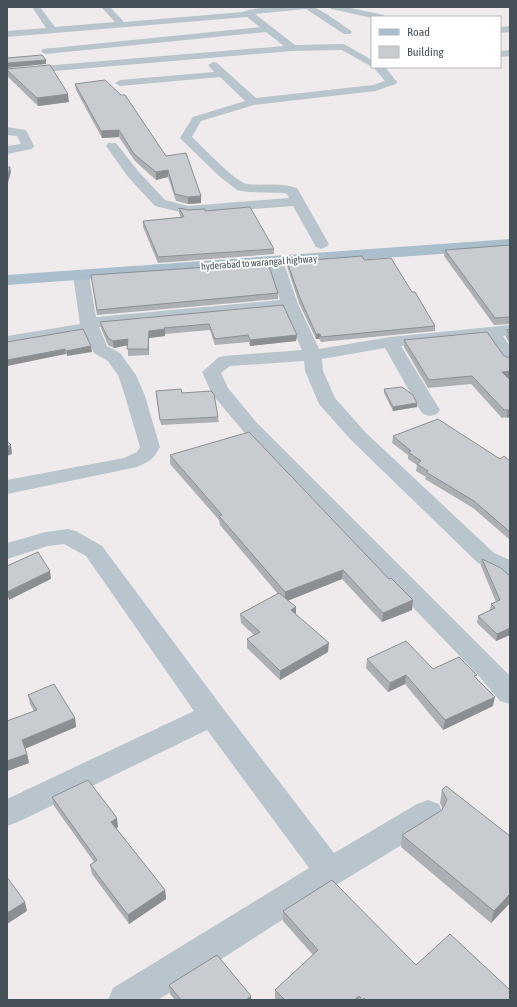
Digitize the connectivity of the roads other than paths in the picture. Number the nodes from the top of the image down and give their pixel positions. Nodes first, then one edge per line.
1 (36, 7) edge
2 (105, 7) edge
3 (304, 7) edge
4 (308, 7) edge
5 (334, 7) edge
6 (369, 7) edge
7 (178, 11) dead end
8 (245, 11) edge
9 (376, 16) edge
10 (385, 16) edge
11 (186, 19) junction
12 (118, 25) junction
13 (268, 29) junction
14 (53, 31) junction
15 (41, 32) junction
16 (347, 32) dead end
17 (7, 34) edge
18 (125, 35) dead end
19 (41, 46) junction
20 (293, 48) junction
21 (204, 56) junction
22 (371, 63) edge
23 (59, 68) junction
24 (379, 68) edge
25 (7, 72) edge
26 (223, 74) junction
27 (120, 83) dead end
28 (253, 102) junction
29 (7, 131) edge
30 (112, 146) dead end
31 (7, 150) edge
32 (298, 201) junction
33 (510, 230) edge
34 (321, 244) junction
35 (510, 244) edge
36 (275, 261) junction
37 (23, 264) dead end
38 (81, 275) junction
39 (7, 280) edge
40 (290, 304) junction
41 (89, 325) junction
42 (510, 330) edge
43 (491, 331) junction
44 (7, 341) edge
45 (390, 342) junction
46 (313, 356) junction
47 (510, 359) edge
48 (430, 410) dead end
49 (7, 487) edge
50 (7, 551) edge
51 (510, 568) edge
52 (510, 694) edge
53 (212, 715) junction
54 (7, 813) edge
55 (428, 813) dead end
56 (330, 872) junction
57 (142, 996) edge

1 - 14 street
2 - 12 street
3 - 8 street
4 - 16 street
5 - 9 street
6 - 10 street
7 - 11 street
8 - 11 street
8 - 13 street
11 - 12 street
12 - 14 street
12 - 18 street
13 - 19 street
13 - 20 street
14 - 15 street
15 - 17 street
15 - 19 street
19 - 23 street
20 - 21 street
20 - 22 street
21 - 23 street
21 - 26 street
23 - 25 street
24 - 28 street
26 - 27 street
26 - 28 street
28 - 32 street
29 - 31 street
30 - 32 street
32 - 34 street
33 - 34 main road
34 - 37 main road
35 - 36 main road, hyderabad to warangal highway
36 - 38 main road, hyderabad to warangal highway
36 - 40 street
38 - 39 main road, hyderabad to warangal highway
38 - 41 street
40 - 41 street
40 - 46 street
41 - 44 street
41 - 49 street
42 - 43 street
43 - 45 street
43 - 47 street
45 - 46 street
45 - 48 street
46 - 51 street
46 - 52 street
50 - 53 street
53 - 54 street
53 - 56 street
55 - 56 street
56 - 57 street

